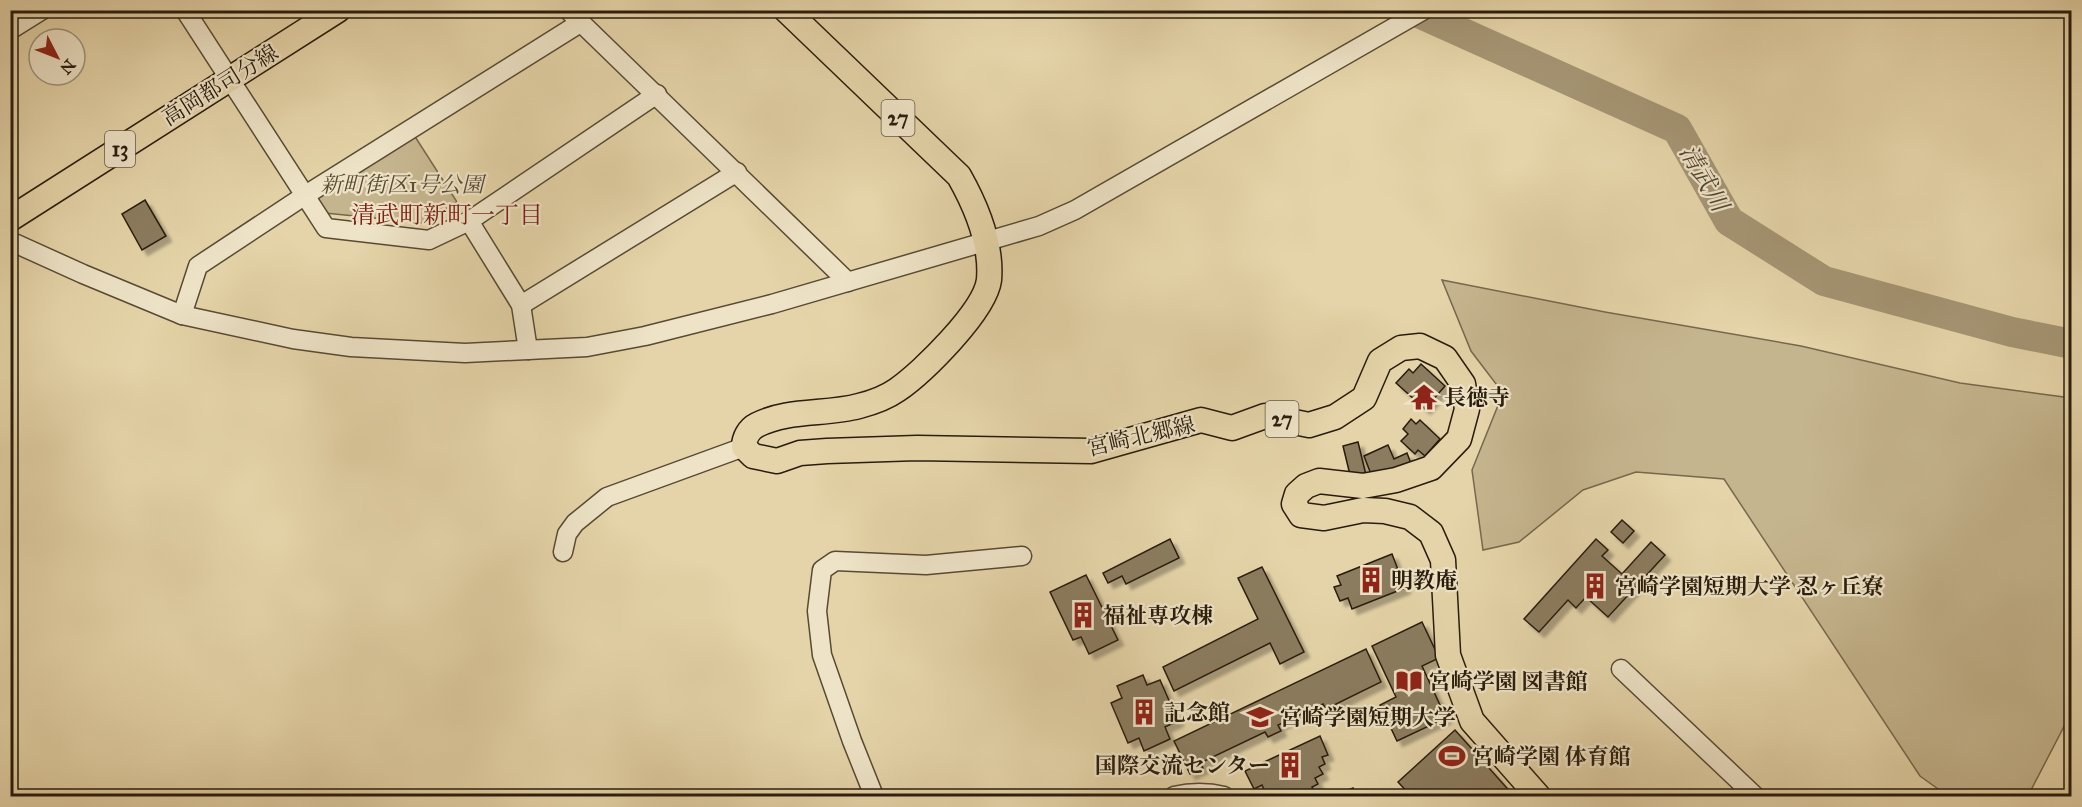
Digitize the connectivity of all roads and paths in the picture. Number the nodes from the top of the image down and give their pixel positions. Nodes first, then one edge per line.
1 (42, 10) edge
2 (185, 10) edge
3 (338, 10) edge
4 (786, 10) edge
5 (1424, 10) edge
6 (574, 17) edge
7 (10, 30) edge
8 (229, 79) junction
9 (657, 94) junction
10 (737, 172) junction
11 (304, 195) junction
12 (10, 219) edge
13 (469, 221) junction
14 (10, 241) edge
15 (986, 241) junction
16 (848, 282) junction
17 (521, 305) junction
18 (182, 315) junction
19 (528, 350) junction
20 (744, 447) junction
21 (563, 552) dead end
22 (1022, 556) dead end
23 (1622, 669) dead end
24 (874, 796) edge
25 (1174, 796) edge
26 (1224, 796) edge
27 (1538, 796) edge
28 (1755, 796) edge

1 - 7 street
2 - 8 street
3 - 8 main road, 高岡都司分線 / 13
4 - 15 main road, 27
5 - 15 street
6 - 9 street
6 - 11 street
8 - 11 street
8 - 12 main road, 高岡都司分線 / 13
9 - 10 street
9 - 13 street
10 - 16 street
10 - 17 street
11 - 13 street
11 - 18 street
13 - 17 street
14 - 18 street
15 - 16 street
15 - 20 main road, 27
16 - 19 street
17 - 19 street
18 - 19 street
20 - 21 street
20 - 27 main road, 宮崎北郷線 / 27
22 - 24 street
23 - 28 street
25 - 26 street

